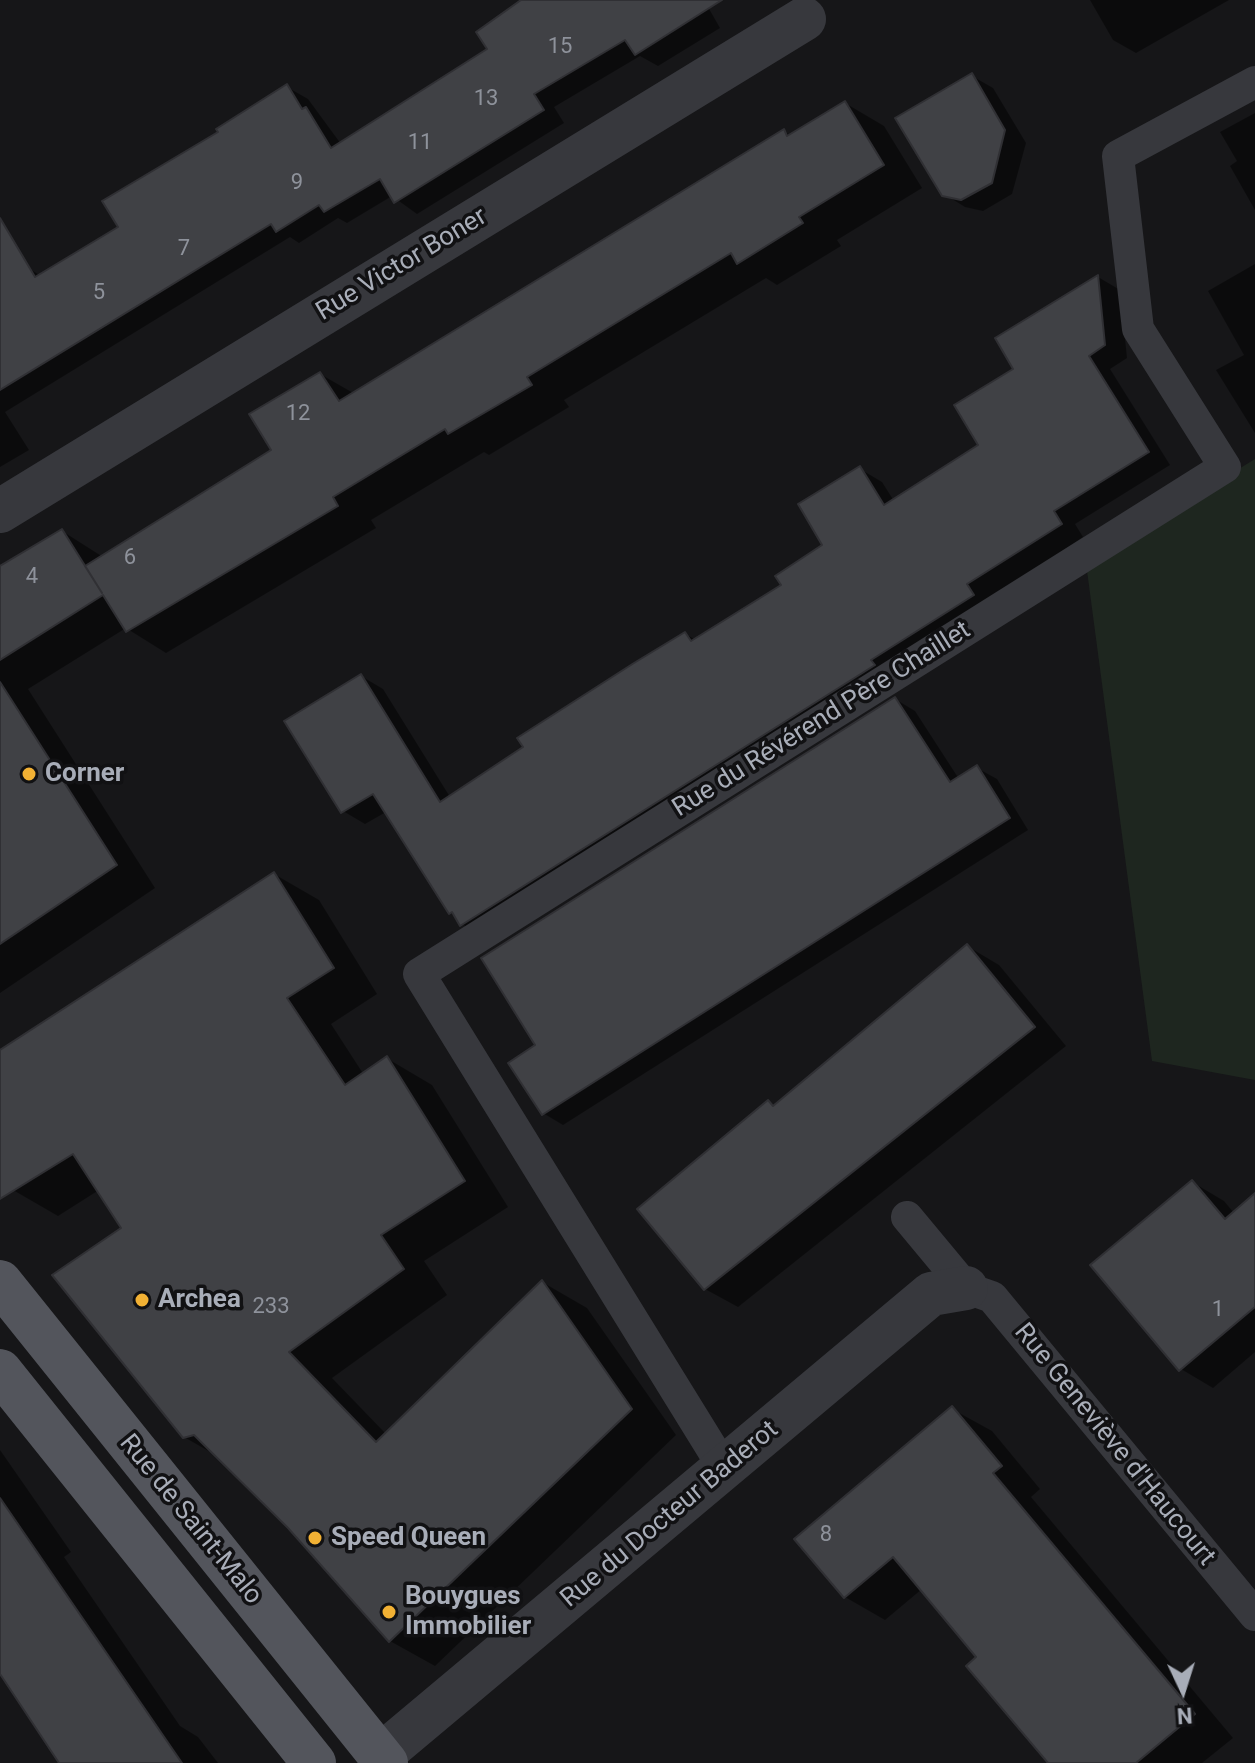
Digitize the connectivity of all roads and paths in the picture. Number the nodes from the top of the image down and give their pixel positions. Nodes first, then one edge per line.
1 (804, 19) dead end
2 (1255, 82) edge
3 (0, 511) edge
4 (936, 1251) joint
5 (6, 1300) edge
6 (0, 1371) edge
7 (724, 1468) junction
8 (1255, 1615) edge
9 (217, 1640) junction
10 (379, 1761) edge
11 (314, 1763) edge

1 - 3 street, Rue Victor Boner
2 - 7 lane, Rue du Révérend Père Chaillet
4 - 7 street, Rue du Docteur Baderot
4 - 8 lane, Rue Geneviève d'Haucourt
5 - 10 main road, Rue de Saint-Malo
6 - 9 main road, Rue de Saint-Malo
7 - 10 street, Rue du Docteur Baderot
9 - 10 main road, Rue de Saint-Malo
9 - 11 main road, Rue de Saint-Malo

